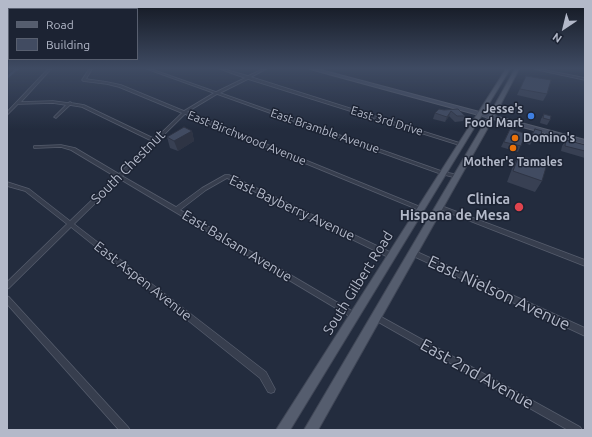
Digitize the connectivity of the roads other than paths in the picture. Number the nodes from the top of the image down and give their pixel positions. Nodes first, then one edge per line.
1 (31, 89) edge
2 (128, 89) edge
3 (207, 89) edge
4 (224, 89) edge
5 (285, 89) edge
6 (388, 89) edge
7 (495, 89) edge
8 (506, 90) edge
9 (217, 93) junction
10 (18, 103) junction
11 (70, 103) junction
12 (185, 112) junction
13 (7, 114) edge
14 (480, 114) junction
15 (56, 117) dead end
16 (491, 117) junction
17 (155, 141) junction
18 (585, 142) edge
19 (461, 144) junction
20 (36, 148) dead end
21 (443, 173) junction
22 (119, 176) junction
23 (457, 176) junction
24 (7, 184) edge
25 (440, 206) junction
26 (176, 210) junction
27 (421, 210) junction
28 (70, 224) junction
29 (413, 253) junction
30 (392, 256) junction
31 (585, 263) edge
32 (7, 286) edge
33 (7, 300) edge
34 (354, 316) junction
35 (376, 317) junction
36 (585, 332) edge
37 (271, 389) dead end
38 (125, 430) edge
39 (283, 430) edge
40 (311, 430) edge
41 (577, 430) edge

1 - 10 street
2 - 12 street, East Birchwood Avenue
3 - 9 street, East Bramble Avenue
4 - 9 street, South Chestnut
5 - 19 street, East 3rd Drive
6 - 14 main road
7 - 14 main road, South Gilbert Road
8 - 16 main road
9 - 12 street, South Chestnut
9 - 21 street, East Bramble Avenue
10 - 11 street
10 - 13 street
11 - 15 street
11 - 17 street
12 - 17 street, South Chestnut
12 - 27 street, East Birchwood Avenue
14 - 16 main road
14 - 19 main road, South Gilbert Road
16 - 18 main road
16 - 23 main road
17 - 22 street, South Chestnut
19 - 21 main road, South Gilbert Road
20 - 22 street, East Balsam Avenue
21 - 23 street, East Bramble Avenue
21 - 27 main road, South Gilbert Road
22 - 26 street, East Balsam Avenue
22 - 28 street, South Chestnut
23 - 25 main road
24 - 28 street, East Aspen Avenue
25 - 29 main road
25 - 31 street
26 - 30 street, East Bayberry Avenue
26 - 34 street, East Balsam Avenue
27 - 30 main road, South Gilbert Road
28 - 32 street, South Chestnut
28 - 37 street, East Aspen Avenue
29 - 35 main road
29 - 36 street, East Nielson Avenue
30 - 34 main road, South Gilbert Road
33 - 38 street
34 - 39 main road, South Gilbert Road
35 - 40 main road
35 - 41 street, East 2nd Avenue

